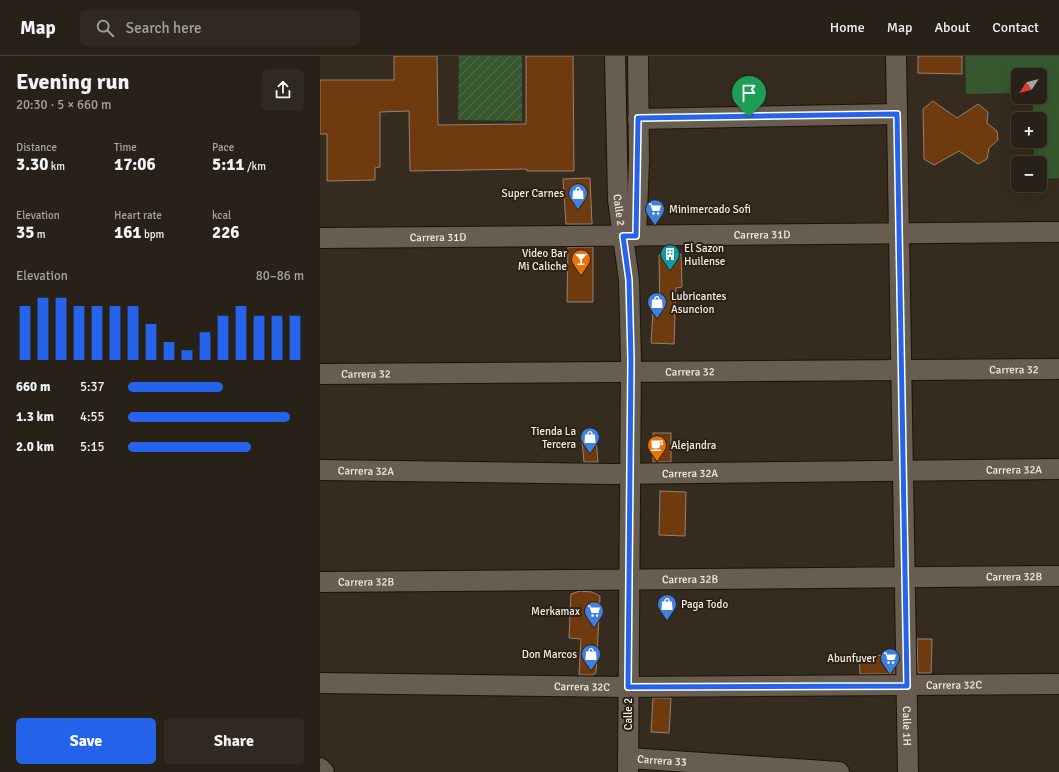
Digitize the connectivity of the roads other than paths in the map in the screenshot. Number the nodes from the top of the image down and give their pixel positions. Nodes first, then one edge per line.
1 (616, 56) edge
2 (638, 56) edge
3 (896, 56) edge
4 (897, 114) junction
5 (638, 118) junction
6 (1059, 232) edge
7 (899, 234) junction
8 (629, 236) junction
9 (320, 238) edge
10 (1059, 369) edge
11 (901, 370) junction
12 (631, 372) junction
13 (320, 374) edge
14 (1059, 469) edge
15 (320, 470) edge
16 (903, 471) junction
17 (630, 474) junction
18 (1059, 576) edge
19 (905, 578) junction
20 (629, 580) junction
21 (320, 582) edge
22 (320, 683) edge
23 (1059, 684) edge
24 (907, 686) junction
25 (628, 687) junction
26 (628, 765) edge
27 (320, 768) edge
28 (776, 770) edge
29 (324, 772) edge
30 (839, 772) edge
31 (908, 772) edge

1 - 8 street, Calle 2
2 - 5 street, Calle 2
3 - 4 street, Calle 1H
4 - 5 street
4 - 7 street, Calle 1H
5 - 8 street, Calle 2
6 - 7 street, Carrera 31D
7 - 8 street, Carrera 31D
7 - 11 street, Calle 1H
8 - 9 street, Carrera 31D
8 - 12 street, Calle 2
10 - 11 street, Carrera 32
11 - 12 street, Carrera 32
11 - 16 street, Calle 1H
12 - 13 street, Carrera 32
12 - 17 street, Calle 2
14 - 16 street, Carrera 32A
15 - 17 street, Carrera 32A
16 - 17 street, Carrera 32A
16 - 19 street, Calle 1H
17 - 20 street, Calle 2
18 - 19 street, Carrera 32B
19 - 20 street, Carrera 32B
19 - 24 street, Calle 1H
20 - 21 street, Carrera 32B
20 - 25 street, Calle 2
22 - 25 street, Carrera 32C
23 - 24 street, Carrera 32C
24 - 25 street, Carrera 32C
24 - 31 street, Calle 1H
25 - 26 street, Calle 2
26 - 28 street, Carrera 33
27 - 29 street
28 - 30 street, Carrera 33

